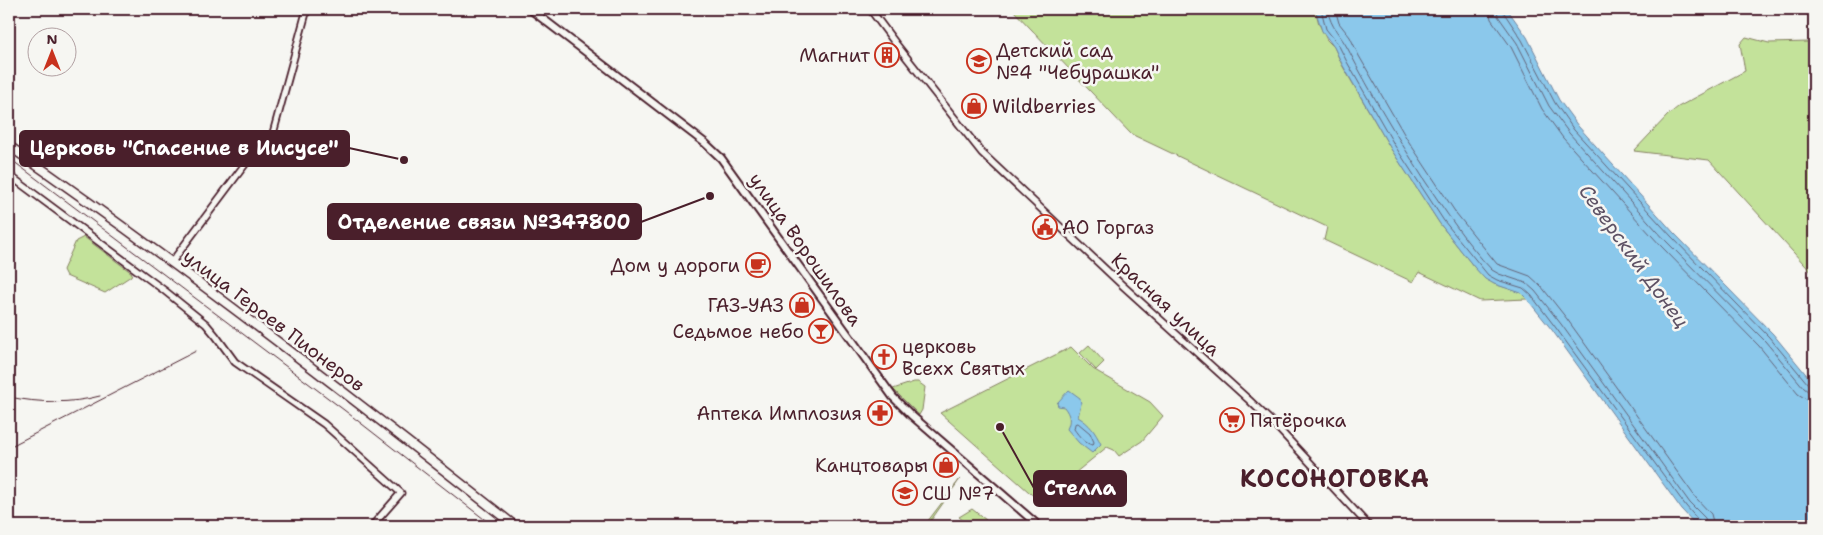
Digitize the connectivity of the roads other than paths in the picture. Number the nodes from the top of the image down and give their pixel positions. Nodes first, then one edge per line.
1 (307, 9) edge
2 (530, 9) edge
3 (870, 9) edge
4 (9, 146) edge
5 (9, 175) edge
6 (171, 263) junction
7 (372, 526) edge
8 (515, 526) edge
9 (1039, 526) edge
10 (1369, 526) edge

1 - 6 street
2 - 9 main road, улица Ворошилова
3 - 10 street, Красная улица
4 - 6 main road, улица Героев Пионеров
5 - 7 street
6 - 8 main road, улица Героев Пионеров

